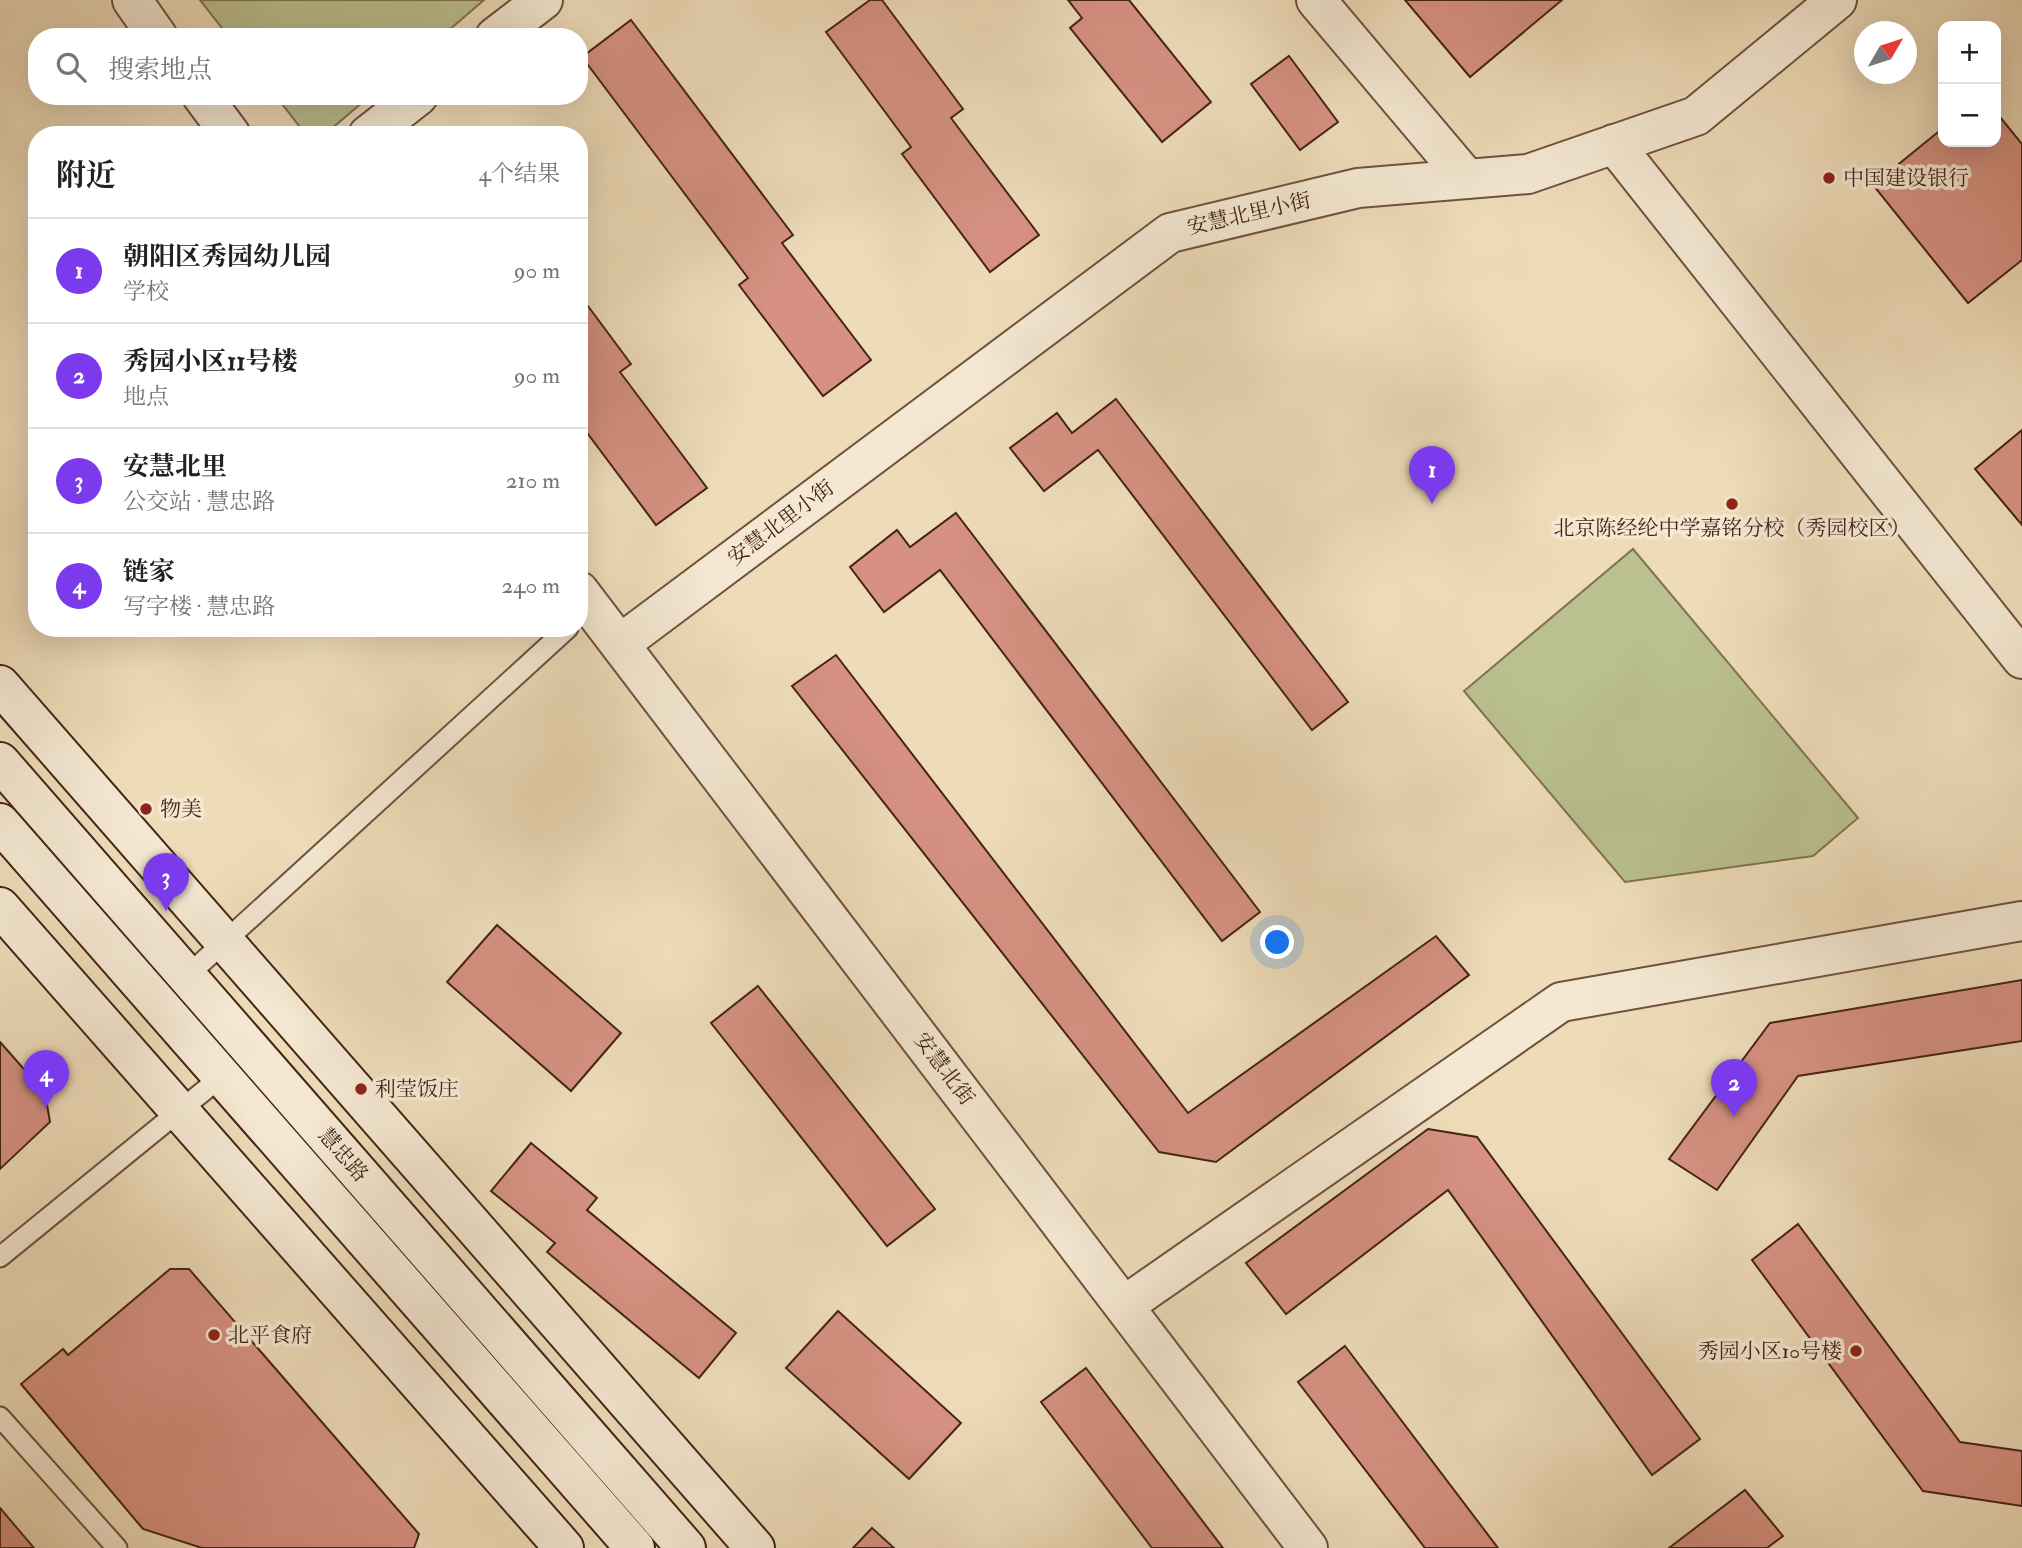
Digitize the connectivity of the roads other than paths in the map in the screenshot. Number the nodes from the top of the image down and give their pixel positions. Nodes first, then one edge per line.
1 (132, 0) edge
2 (542, 0) edge
3 (1316, 0) edge
4 (1837, 0) edge
5 (152, 28) edge
6 (506, 28) edge
7 (208, 105) edge
8 (407, 105) edge
9 (224, 126) edge
10 (380, 126) edge
11 (1614, 144) junction
12 (1467, 179) junction
13 (588, 618) edge
14 (551, 637) edge
15 (620, 644) junction
16 (2022, 659) edge
17 (0, 685) edge
18 (0, 762) edge
19 (0, 823) edge
20 (0, 907) edge
21 (2022, 921) edge
22 (224, 941) junction
23 (187, 976) junction
24 (221, 1077) junction
25 (179, 1111) junction
26 (0, 1257) edge
27 (1125, 1305) junction
28 (0, 1417) edge
29 (117, 1548) edge
30 (564, 1548) edge
31 (635, 1548) edge
32 (687, 1548) edge
33 (755, 1548) edge
34 (1308, 1548) edge

1 - 5 street
2 - 6 street
3 - 12 street
4 - 11 street, 安慧北里小街
7 - 9 street
8 - 10 street
11 - 12 street, 安慧北里小街
11 - 16 street
12 - 15 street, 安慧北里小街
13 - 15 street, 安慧北街
14 - 22 lane
15 - 27 street, 安慧北街
17 - 22 street
18 - 23 street, 慧忠路
19 - 24 street, 慧忠路
20 - 25 street
21 - 27 street
22 - 23 lane
22 - 33 street
23 - 32 street, 慧忠路
24 - 25 lane
24 - 31 street, 慧忠路
25 - 26 lane
25 - 30 street
27 - 34 street, 安慧北街
28 - 29 lane

